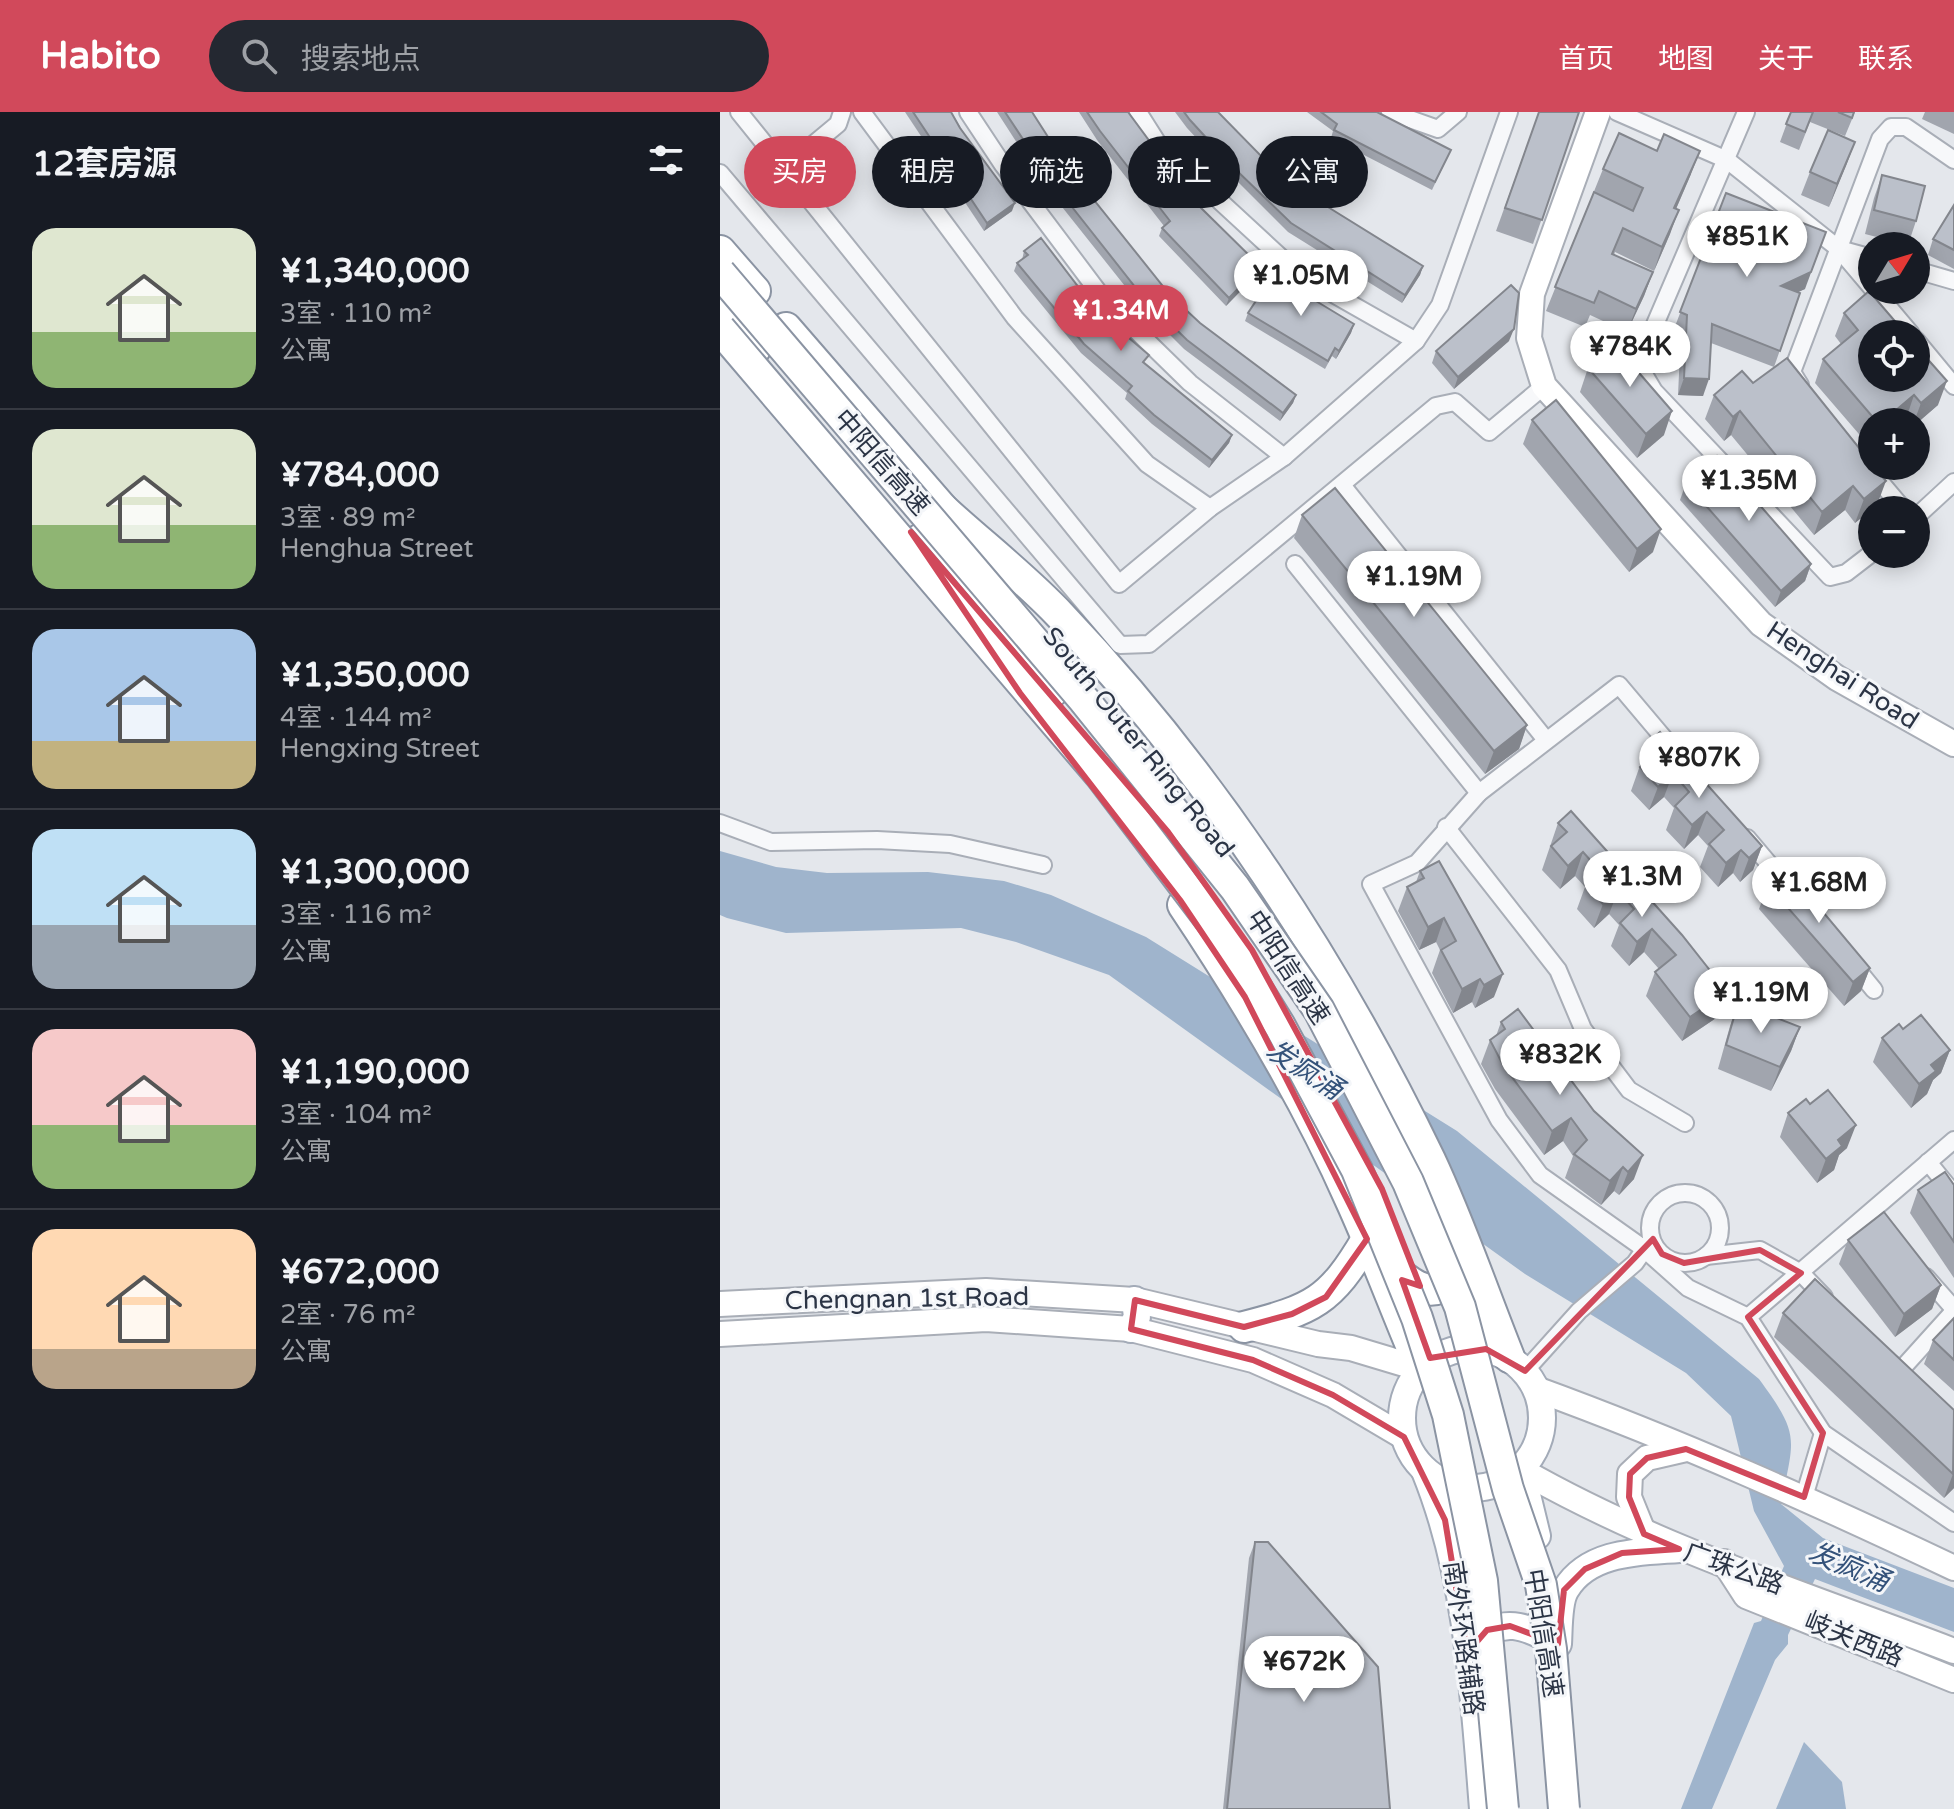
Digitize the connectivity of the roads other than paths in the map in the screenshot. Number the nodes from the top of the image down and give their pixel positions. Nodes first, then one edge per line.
1 (739, 112) edge
2 (842, 112) edge
3 (862, 112) edge
4 (968, 112) edge
5 (1138, 112) edge
6 (1390, 112) edge
7 (1458, 112) edge
8 (1509, 112) edge
9 (1598, 112) edge
10 (1617, 112) edge
11 (1746, 112) edge
12 (759, 136) edge
13 (824, 136) edge
14 (1727, 160) junction
15 (1954, 160) edge
16 (720, 173) edge
17 (817, 208) edge
18 (1839, 249) junction
19 (720, 251) edge
20 (1858, 254) edge
21 (1858, 271) edge
22 (720, 273) edge
23 (1930, 274) edge
24 (1954, 281) edge
25 (1886, 304) edge
26 (720, 307) edge
27 (1899, 320) edge
28 (720, 329) edge
29 (1416, 341) junction
30 (1930, 357) edge
31 (1544, 386) junction
32 (1954, 386) edge
33 (1815, 404) edge
34 (1284, 457) junction
35 (1878, 480) edge
36 (1954, 482) edge
37 (1342, 485) junction
38 (1892, 496) edge
39 (1930, 504) edge
40 (1210, 508) junction
41 (943, 509) junction
42 (911, 532) junction
43 (1295, 564) dead end
44 (1858, 564) edge
45 (1546, 740) junction
46 (1954, 744) edge
47 (1681, 758) edge
48 (1479, 793) junction
49 (1732, 819) edge
50 (720, 823) edge
51 (1446, 827) junction
52 (1043, 865) dead end
53 (1803, 904) edge
54 (1844, 953) edge
55 (1874, 990) dead end
56 (1685, 1123) dead end
57 (1954, 1140) edge
58 (1928, 1162) junction
59 (1954, 1194) edge
60 (1367, 1239) junction
61 (1464, 1245) junction
62 (1643, 1250) junction
63 (1706, 1256) junction
64 (1916, 1266) edge
65 (1801, 1273) junction
66 (1135, 1300) junction
67 (720, 1304) edge
68 (1833, 1306) edge
69 (1954, 1310) edge
70 (1748, 1317) junction
71 (1244, 1327) junction
72 (1131, 1329) junction
73 (720, 1334) edge
74 (1877, 1350) edge
75 (1421, 1369) junction
76 (1523, 1372) junction
77 (1823, 1433) junction
78 (1404, 1437) junction
79 (1686, 1449) junction
80 (1521, 1470) junction
81 (1425, 1471) junction
82 (1804, 1497) junction
83 (1954, 1523) edge
84 (1644, 1534) junction
85 (1679, 1549) junction
86 (1954, 1568) edge
87 (1764, 1591) junction
88 (1558, 1644) junction
89 (1954, 1651) edge
90 (1467, 1653) junction
91 (1954, 1680) edge
92 (1483, 1809) edge
93 (1503, 1809) edge
94 (1516, 1809) edge
95 (1554, 1809) edge
96 (1564, 1809) edge
97 (1574, 1809) edge

1 - 12 street
2 - 13 street
3 - 40 street
4 - 34 street
5 - 29 street
6 - 7 street
8 - 29 street
9 - 31 main road, Henghai Road
10 - 14 street
11 - 14 street
14 - 18 street
14 - 44 street
15 - 18 street
16 - 37 street
17 - 40 street
18 - 20 street
18 - 21 street
18 - 33 street
19 - 41 highway
22 - 96 highway, 中阳信高速, bridge
23 - 24 street
25 - 27 street
26 - 42 highway
28 - 93 highway, 中阳信高速, bridge
29 - 34 street
30 - 32 street
31 - 37 street
31 - 46 main road, Henghai Road
34 - 40 street
35 - 38 street
36 - 39 street
37 - 45 street
41 - 61 highway
41 - 95 highway, South Outer Ring Road, bridge
42 - 60 highway
42 - 94 highway, South Outer Ring Road
43 - 48 street
45 - 47 street
45 - 48 street
48 - 51 street
49 - 53 street
50 - 52 street
51 - 56 street
51 - 62 street
54 - 55 street
57 - 58 street
58 - 59 street
58 - 65 street
60 - 61 highway
60 - 71 highway
60 - 75 highway
61 - 76 highway
62 - 63 street
62 - 63 street
62 - 70 street
62 - 76 street
63 - 65 street
64 - 69 street
65 - 68 street
65 - 70 street
66 - 67 main road, Chengnan 1st Road
66 - 71 main road, Chengnan 1st Road
66 - 72 main road
69 - 74 street
70 - 77 street
71 - 75 main road, Chengnan 1st Road
72 - 73 main road, Chengnan 1st Road
72 - 78 main road, Chengnan 1st Road
75 - 76 main road
75 - 78 main road
76 - 79 main road
76 - 80 main road
77 - 82 street
77 - 83 street
78 - 81 main road
79 - 82 main road
79 - 84 main road
80 - 81 main road
80 - 84 main road, 广珠公路
80 - 88 main road
81 - 90 main road, 南外环路辅路
82 - 86 main road
84 - 85 main road, 广珠公路
85 - 87 main road, 广珠公路
85 - 88 main road
87 - 89 main road, 广珠公路
87 - 91 main road, 岐关西路
88 - 90 main road
88 - 97 main road
90 - 92 main road, 南外环路辅路

